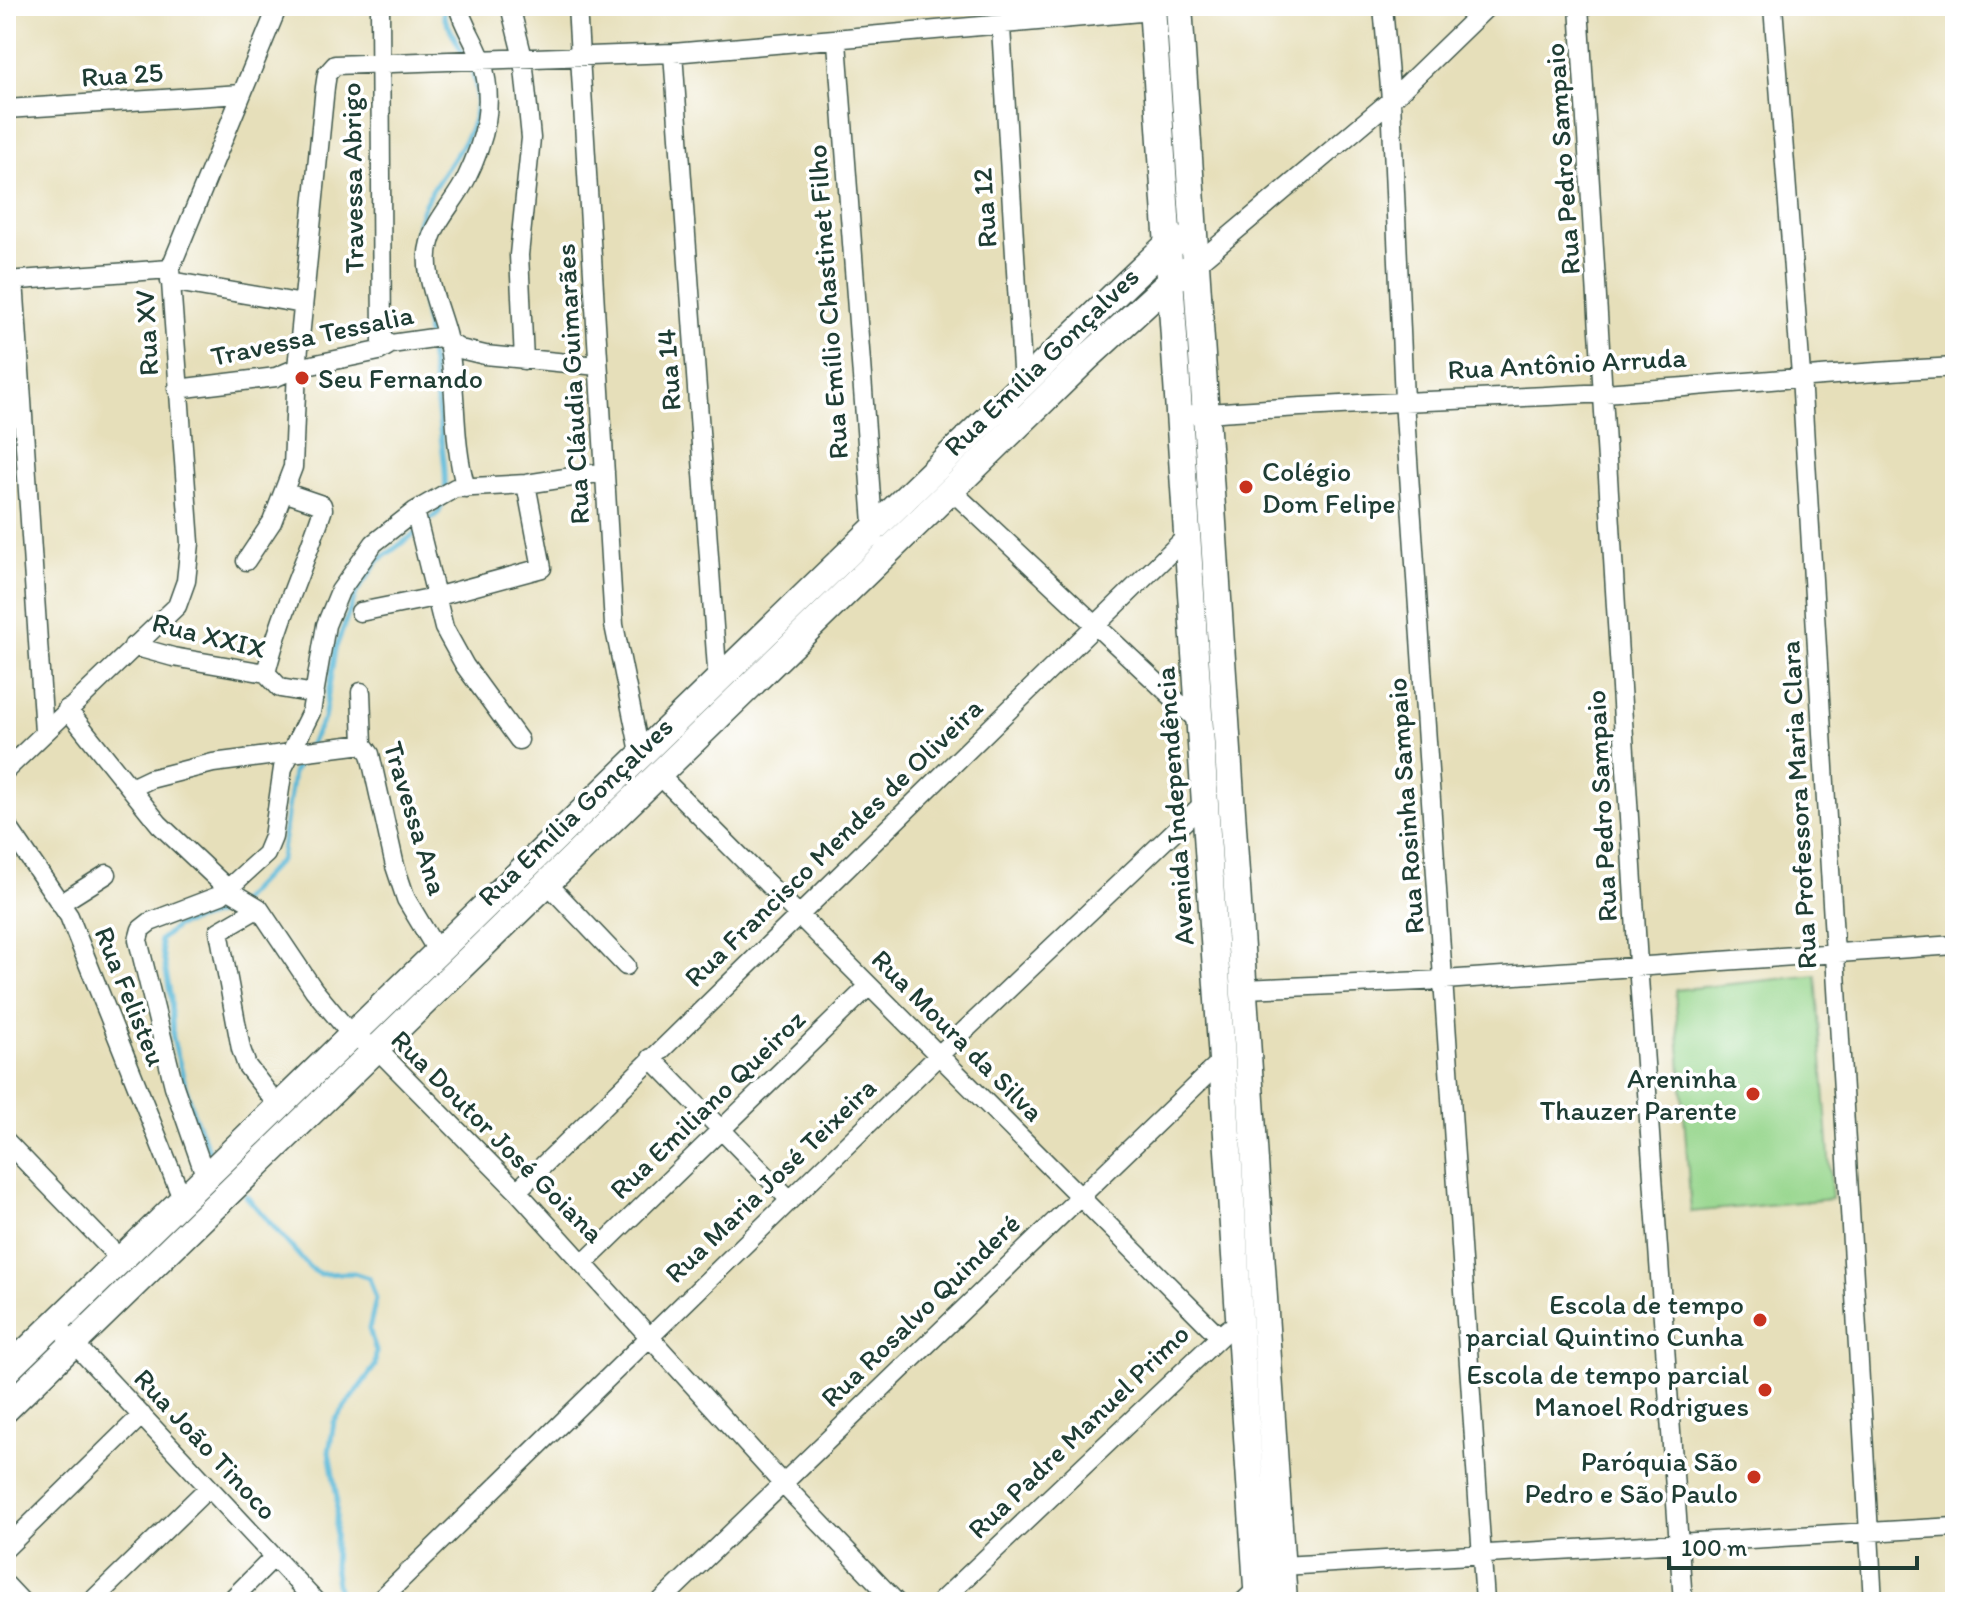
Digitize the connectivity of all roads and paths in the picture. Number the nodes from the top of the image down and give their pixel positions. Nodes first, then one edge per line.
1 (278, 6) edge
2 (380, 6) edge
3 (458, 6) edge
4 (510, 6) edge
5 (577, 6) edge
6 (1179, 6) edge
7 (1383, 6) edge
8 (1488, 6) edge
9 (1579, 6) edge
10 (1773, 6) edge
11 (1152, 9) edge
12 (1001, 27) junction
13 (837, 42) junction
14 (673, 53) junction
15 (582, 56) junction
16 (523, 58) junction
17 (479, 61) junction
18 (379, 62) junction
19 (241, 94) junction
20 (1391, 100) junction
21 (6, 109) edge
22 (1234, 233) junction
23 (1180, 241) junction
24 (1194, 266) junction
25 (170, 275) junction
26 (10, 280) edge
27 (1171, 281) junction
28 (303, 304) junction
29 (437, 339) junction
30 (382, 349) junction
31 (524, 360) junction
32 (598, 366) junction
33 (1955, 367) edge
34 (297, 368) junction
35 (1801, 375) junction
36 (1023, 385) junction
37 (177, 389) junction
38 (1605, 393) junction
39 (1404, 400) junction
40 (1194, 414) junction
41 (605, 472) junction
42 (526, 484) junction
43 (460, 488) junction
44 (951, 490) junction
45 (284, 492) junction
46 (415, 511) junction
47 (1189, 534) junction
48 (879, 544) junction
49 (246, 561) dead end
50 (186, 581) joint
51 (435, 597) junction
52 (360, 612) dead end
53 (1096, 624) junction
54 (133, 646) junction
55 (266, 673) junction
56 (718, 683) junction
57 (361, 692) dead end
58 (315, 694) junction
59 (67, 709) junction
60 (1199, 722) junction
61 (44, 732) junction
62 (519, 740) dead end
63 (363, 744) junction
64 (290, 753) junction
65 (650, 766) junction
66 (6, 770) edge
67 (131, 788) junction
68 (1205, 802) junction
69 (6, 824) edge
70 (571, 843) junction
71 (107, 874) dead end
72 (547, 883) junction
73 (229, 890) junction
74 (61, 903) junction
75 (259, 908) junction
76 (797, 916) junction
77 (1955, 945) edge
78 (1835, 952) junction
79 (439, 954) junction
80 (1638, 964) junction
81 (626, 966) dead end
82 (1444, 980) junction
83 (869, 986) junction
84 (1245, 989) junction
85 (364, 1042) junction
86 (940, 1054) junction
87 (651, 1058) junction
88 (1221, 1061) junction
89 (279, 1107) junction
90 (721, 1129) junction
91 (6, 1141) edge
92 (206, 1178) junction
93 (517, 1191) junction
94 (1080, 1195) junction
95 (789, 1199) junction
96 (183, 1201) junction
97 (121, 1260) junction
98 (584, 1263) junction
99 (55, 1323) junction
100 (1241, 1325) junction
101 (649, 1335) junction
102 (74, 1342) junction
103 (6, 1371) edge
104 (6, 1409) edge
105 (142, 1415) junction
106 (781, 1482) junction
107 (207, 1489) junction
108 (1955, 1527) edge
109 (1868, 1533) junction
110 (1679, 1545) junction
111 (6, 1548) edge
112 (1482, 1554) junction
113 (274, 1557) junction
114 (1282, 1566) junction
115 (6, 1585) edge
116 (1253, 1597) edge
117 (22, 1602) edge
118 (91, 1602) edge
119 (229, 1602) edge
120 (316, 1602) edge
121 (378, 1602) edge
122 (660, 1602) edge
123 (896, 1602) edge
124 (940, 1602) edge
125 (1284, 1602) edge
126 (1485, 1602) edge
127 (1683, 1602) edge
128 (1873, 1602) edge

1 - 19 street, Rua XV
2 - 18 street, Travessa Abrigo
3 - 17 street
4 - 16 street
5 - 15 street, Rua Cláudia Guimarães
6 - 23 main road, Avenida Independência
7 - 20 street, Rua Rosinha Sampaio
8 - 20 street
9 - 38 street, Rua Pedro Sampaio
10 - 35 street, Rua Professora Maria Clara
11 - 12 street
11 - 23 main road, Avenida Independência
12 - 13 street
12 - 36 street, Rua 12
13 - 14 street
13 - 48 street, Rua Emílio Chastinet Filho
14 - 15 street
14 - 56 street, Rua 14
15 - 16 street
15 - 32 street, Rua Cláudia Guimarães
16 - 17 street
16 - 31 street
17 - 18 street
17 - 29 street
18 - 28 street
18 - 30 street, Travessa Abrigo
19 - 21 street, Rua 25
19 - 25 street, Rua XV
20 - 22 street
20 - 39 street, Rua Rosinha Sampaio
22 - 23 street
22 - 24 street
23 - 24 main road, Avenida Independência
23 - 27 main road, Avenida Independência
23 - 36 main road, Rua Emília Gonçalves
24 - 27 main road, Rua Emília Gonçalves
24 - 40 main road, Avenida Independência
25 - 26 street
25 - 28 street
25 - 37 street, Rua XV
26 - 61 street
27 - 40 main road, Avenida Independência
27 - 44 main road, Rua Emília Gonçalves
28 - 34 street
29 - 30 street, Travessa Tessalia
29 - 31 street, Travessa Tessalia
29 - 43 street
30 - 34 street, Travessa Tessalia
31 - 32 street, Travessa Tessalia
32 - 41 street, Rua Cláudia Guimarães
33 - 35 street, Rua Antônio Arruda
34 - 37 street, Travessa Tessalia
34 - 45 street
35 - 38 street, Rua Antônio Arruda
35 - 78 street, Rua Professora Maria Clara
36 - 48 main road, Rua Emília Gonçalves
37 - 50 street, Rua XV
38 - 39 street, Rua Antônio Arruda
38 - 80 street, Rua Pedro Sampaio
39 - 40 street, Rua Antônio Arruda
39 - 82 street, Rua Rosinha Sampaio
40 - 47 main road, Avenida Independência
40 - 84 main road, Avenida Independência
41 - 42 street
41 - 65 street, Rua Cláudia Guimarães
42 - 43 street
42 - 51 street
43 - 46 street
44 - 48 main road, Rua Emília Gonçalves
44 - 53 street
45 - 49 street
45 - 55 street
46 - 51 street
46 - 58 street
47 - 53 street, Rua Francisco Mendes de Oliveira
47 - 60 main road, Avenida Independência
48 - 56 main road, Rua Emília Gonçalves
48 - 65 main road, Rua Emília Gonçalves
50 - 54 street, Rua XXIX
51 - 52 street
51 - 62 street
53 - 60 street
53 - 76 street, Rua Francisco Mendes de Oliveira
54 - 55 street, Rua XXIX
54 - 59 street, Rua XXIX
55 - 58 street, Rua XXIX
56 - 65 main road, Rua Emília Gonçalves
57 - 63 street, Travessa Ana
58 - 64 street
59 - 61 street, Rua XXIX
59 - 67 street, Rua Doutor José Goiana
60 - 68 main road, Avenida Independência
61 - 66 street, Rua XXIX
63 - 64 street
63 - 79 street, Travessa Ana
64 - 67 street
64 - 73 street
65 - 70 main road, Rua Emília Gonçalves
65 - 76 street, Rua Moura da Silva
67 - 73 street, Rua Doutor José Goiana
68 - 86 street, Rua Maria José Teixeira
68 - 88 main road, Avenida Independência
69 - 74 street, Rua Felisteu
70 - 72 main road, Rua Emília Gonçalves
70 - 79 main road, Rua Emília Gonçalves
71 - 74 street
72 - 81 street
72 - 85 main road, Rua Emília Gonçalves
73 - 75 street, Rua Doutor José Goiana
73 - 92 street
74 - 96 street, Rua Felisteu
75 - 85 street, Rua Doutor José Goiana
75 - 89 street
76 - 83 street, Rua Moura da Silva
76 - 87 street, Rua Francisco Mendes de Oliveira
77 - 78 street
78 - 80 street
78 - 109 street, Rua Professora Maria Clara
79 - 85 main road, Rua Emília Gonçalves
80 - 82 street
80 - 110 street, Rua Pedro Sampaio
82 - 84 street
82 - 112 street, Rua Rosinha Sampaio
83 - 86 street, Rua Moura da Silva
83 - 90 street, Rua Emiliano Queiroz
84 - 100 main road, Avenida Independência
85 - 89 main road, Rua Emília Gonçalves
85 - 93 street, Rua Doutor José Goiana
85 - 102 main road, Rua Emília Gonçalves
86 - 94 street, Rua Moura da Silva
86 - 95 street, Rua Maria José Teixeira
87 - 90 street
87 - 93 street, Rua Francisco Mendes de Oliveira
88 - 94 street, Rua Rosalvo Quinderé
88 - 100 main road, Avenida Independência
89 - 92 main road, Rua Emília Gonçalves
90 - 95 street
90 - 98 street, Rua Emiliano Queiroz
91 - 97 street
92 - 96 main road, Rua Emília Gonçalves
93 - 98 street, Rua Doutor José Goiana
94 - 100 street, Rua Moura da Silva
94 - 106 street, Rua Rosalvo Quinderé
95 - 101 street, Rua Maria José Teixeira
96 - 97 main road, Rua Emília Gonçalves
97 - 99 main road, Rua Emília Gonçalves
98 - 101 street, Rua Doutor José Goiana
99 - 102 street, Rua João Tinoco
99 - 103 main road, Rua Emília Gonçalves
100 - 114 main road, Avenida Independência
100 - 116 main road, Avenida Independência
100 - 124 street, Rua Padre Manuel Primo
101 - 106 street, Rua Doutor José Goiana
101 - 121 street, Rua Maria José Teixeira
102 - 104 main road, Rua Emília Gonçalves
102 - 105 street, Rua João Tinoco
105 - 107 street, Rua João Tinoco
105 - 111 street
106 - 122 street, Rua Rosalvo Quinderé
106 - 123 street, Rua Doutor José Goiana
107 - 113 street, Rua João Tinoco
107 - 118 street
108 - 109 street
109 - 110 street
109 - 128 street, Rua Professora Maria Clara
110 - 112 street
110 - 127 street, Rua Pedro Sampaio
112 - 114 street
112 - 126 street, Rua Rosinha Sampaio
113 - 119 street
113 - 120 street, Rua João Tinoco
114 - 116 street
114 - 125 main road, Avenida Independência
115 - 117 street

